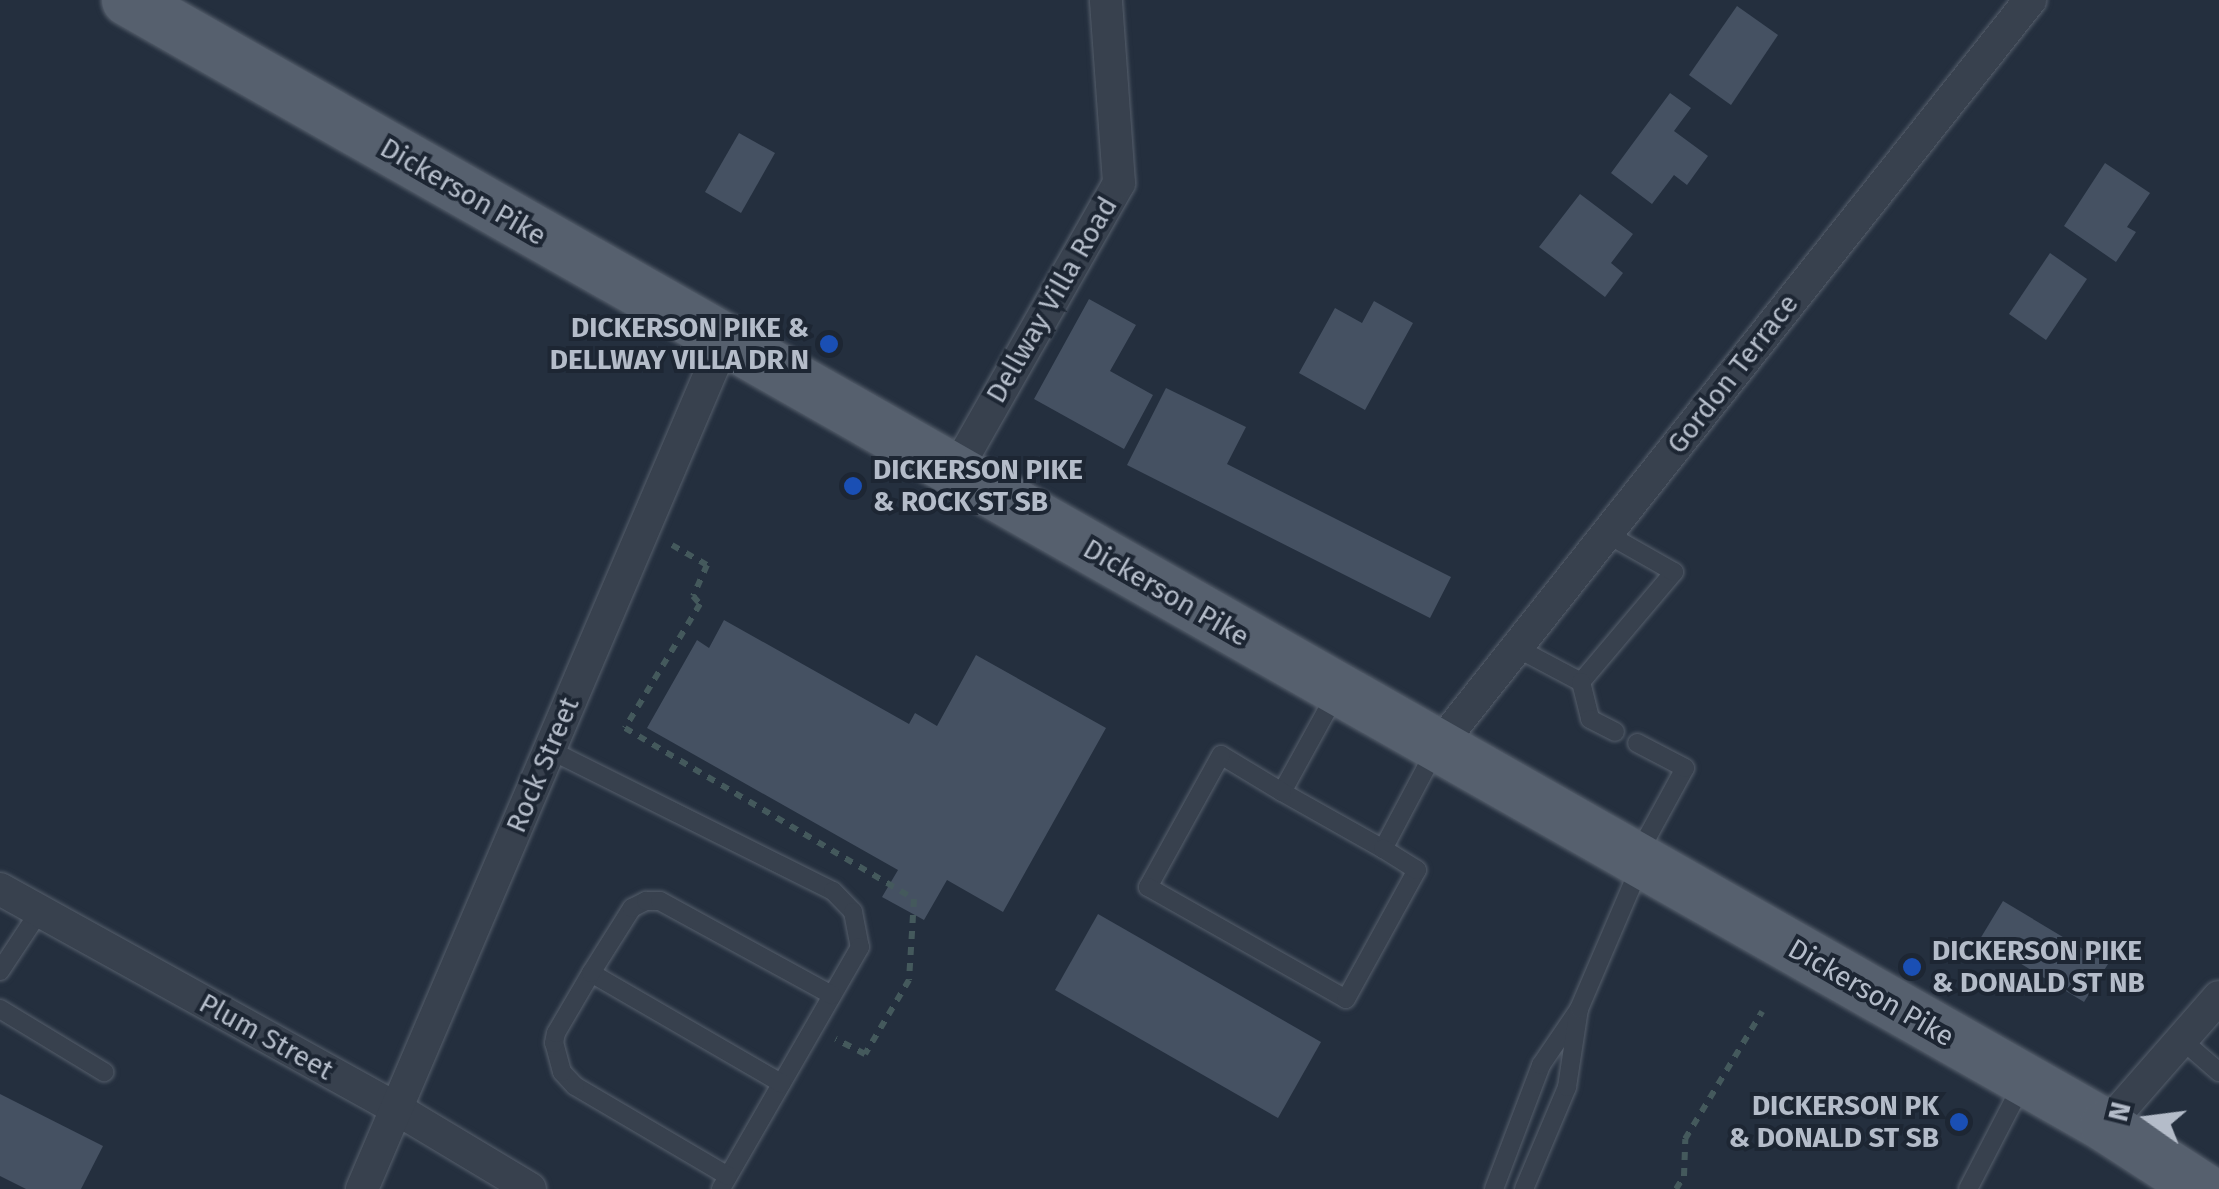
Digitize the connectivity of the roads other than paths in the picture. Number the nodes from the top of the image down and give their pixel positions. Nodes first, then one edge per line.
1 (128, 0) edge
2 (1106, 0) edge
3 (2030, 0) edge
4 (724, 341) junction
5 (954, 472) junction
6 (1607, 534) junction
7 (1516, 648) junction
8 (1581, 682) junction
9 (1338, 691) junction
10 (1616, 732) dead end
11 (1637, 743) dead end
12 (1437, 748) junction
13 (550, 750) junction
14 (1282, 792) junction
15 (1383, 849) junction
16 (1638, 862) junction
17 (0, 889) edge
18 (39, 912) junction
19 (0, 970) edge
20 (590, 973) junction
21 (832, 995) junction
22 (2219, 997) edge
23 (0, 1009) edge
24 (1579, 1009) junction
25 (2182, 1040) junction
26 (104, 1072) dead end
27 (2219, 1072) edge
28 (2025, 1080) junction
29 (781, 1083) junction
30 (396, 1109) junction
31 (2106, 1126) junction
32 (724, 1182) edge
33 (362, 1189) edge
34 (530, 1189) edge
35 (1494, 1189) edge
36 (1524, 1189) edge
37 (1968, 1189) edge
38 (2203, 1189) edge

1 - 4 main road, Dickerson Pike
2 - 5 street, Dellway Villa Road
3 - 6 street, Gordon Terrace
4 - 5 main road, Dickerson Pike
4 - 13 street, Rock Street
5 - 9 main road, Dickerson Pike
6 - 7 street, Gordon Terrace
6 - 8 lane
7 - 8 lane
7 - 12 street, Gordon Terrace
8 - 10 lane
9 - 12 main road, Dickerson Pike
9 - 14 lane
11 - 16 lane
12 - 15 lane
12 - 16 main road, Dickerson Pike
13 - 21 lane
13 - 30 street, Rock Street
14 - 15 lane
14 - 15 lane
16 - 24 lane
16 - 28 main road, Dickerson Pike
17 - 18 street, Plum Street
18 - 19 lane
18 - 30 street, Plum Street
20 - 21 lane
20 - 29 lane
20 - 32 lane
21 - 29 lane
22 - 25 street
23 - 26 lane
24 - 35 lane
24 - 36 lane
25 - 27 lane
25 - 31 street
28 - 31 main road, Dickerson Pike
28 - 37 lane
29 - 32 lane
30 - 33 street, Rock Street
30 - 34 street, Plum Street
31 - 38 main road, Dickerson Pike

